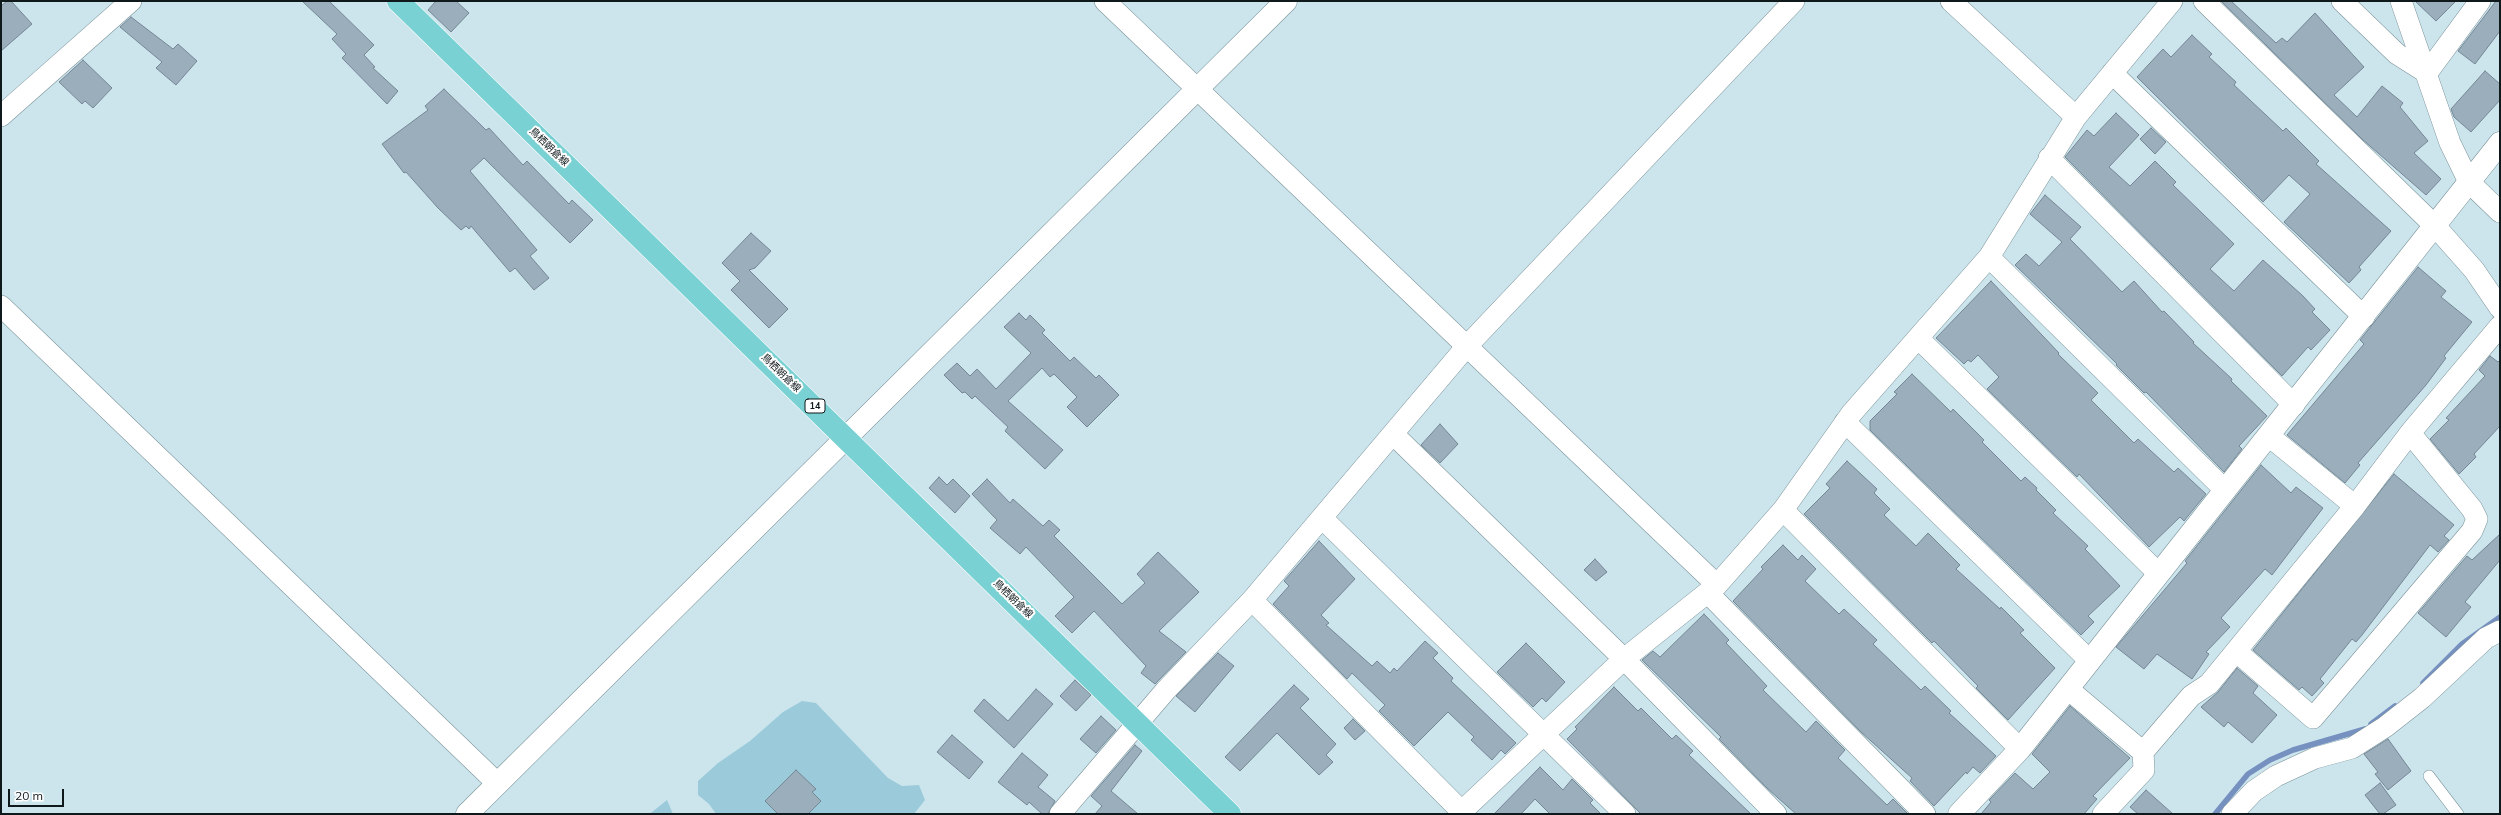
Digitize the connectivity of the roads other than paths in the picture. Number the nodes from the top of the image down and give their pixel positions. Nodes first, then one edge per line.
1 (131, 1) edge
2 (398, 1) edge
3 (1105, 1) edge
4 (1286, 1) edge
5 (1794, 1) edge
6 (1951, 1) edge
7 (2172, 1) edge
8 (2204, 1) edge
9 (2342, 1) edge
10 (2401, 1) edge
11 (2480, 1) edge
12 (2112, 73) junction
13 (2427, 73) junction
14 (1198, 90) junction
15 (1, 116) edge
16 (2076, 116) junction
17 (2500, 143) edge
18 (2049, 158) junction
19 (2469, 182) junction
20 (2500, 212) edge
21 (2436, 227) junction
22 (1989, 257) junction
23 (1, 306) edge
24 (2500, 308) edge
25 (2364, 317) junction
26 (2500, 326) edge
27 (1919, 339) junction
28 (1467, 346) junction
29 (2294, 405) junction
30 (1845, 422) junction
31 (2410, 433) junction
32 (1393, 434) junction
33 (2269, 436) junction
34 (848, 438) junction
35 (2225, 490) junction
36 (2355, 506) junction
37 (1783, 510) junction
38 (1322, 518) junction
39 (2158, 573) junction
40 (1712, 589) junction
41 (1252, 600) junction
42 (2500, 631) edge
43 (2236, 651) junction
44 (1624, 659) junction
45 (2090, 661) junction
46 (2068, 689) junction
47 (1139, 723) junction
48 (1545, 734) junction
49 (2020, 749) junction
50 (2144, 752) junction
51 (2428, 776) dead end
52 (497, 783) junction
53 (1462, 813) edge
54 (467, 814) edge
55 (1060, 814) edge
56 (1230, 814) edge
57 (1625, 814) edge
58 (1776, 814) edge
59 (1925, 814) edge
60 (1959, 814) edge
61 (2103, 814) edge
62 (2232, 814) edge
63 (2458, 814) edge

1 - 15 street
2 - 34 main road, 鳥栖朝倉線 / 14
3 - 14 street
4 - 14 street
5 - 28 street
6 - 16 street
7 - 12 street
8 - 21 street
9 - 13 street
10 - 13 street
11 - 13 street
12 - 16 street
12 - 25 street
13 - 19 street
14 - 28 street
14 - 34 street
16 - 18 street
17 - 19 street
18 - 22 street
18 - 29 street
19 - 20 street
19 - 21 street
21 - 24 street
21 - 25 street
22 - 27 street
22 - 35 street
23 - 52 street
25 - 29 street
26 - 31 street
27 - 30 street
27 - 39 street
28 - 32 street
28 - 40 street
29 - 33 street
30 - 37 street
30 - 45 street
31 - 36 street
31 - 43 street
32 - 38 street
32 - 44 street
33 - 35 street
33 - 36 street
34 - 47 main road, 鳥栖朝倉線 / 14
34 - 52 street
35 - 39 street
36 - 43 street
37 - 40 street
37 - 49 street
38 - 41 street
38 - 48 street
39 - 45 street
40 - 44 street
40 - 59 street
41 - 47 street
41 - 53 street
42 - 62 street
43 - 50 street
44 - 48 street
44 - 58 street
45 - 46 street
46 - 49 street
46 - 50 street
47 - 55 street
47 - 56 main road, 鳥栖朝倉線 / 14
48 - 53 street
48 - 57 street
49 - 60 street
50 - 61 street
51 - 63 lane
52 - 54 street

